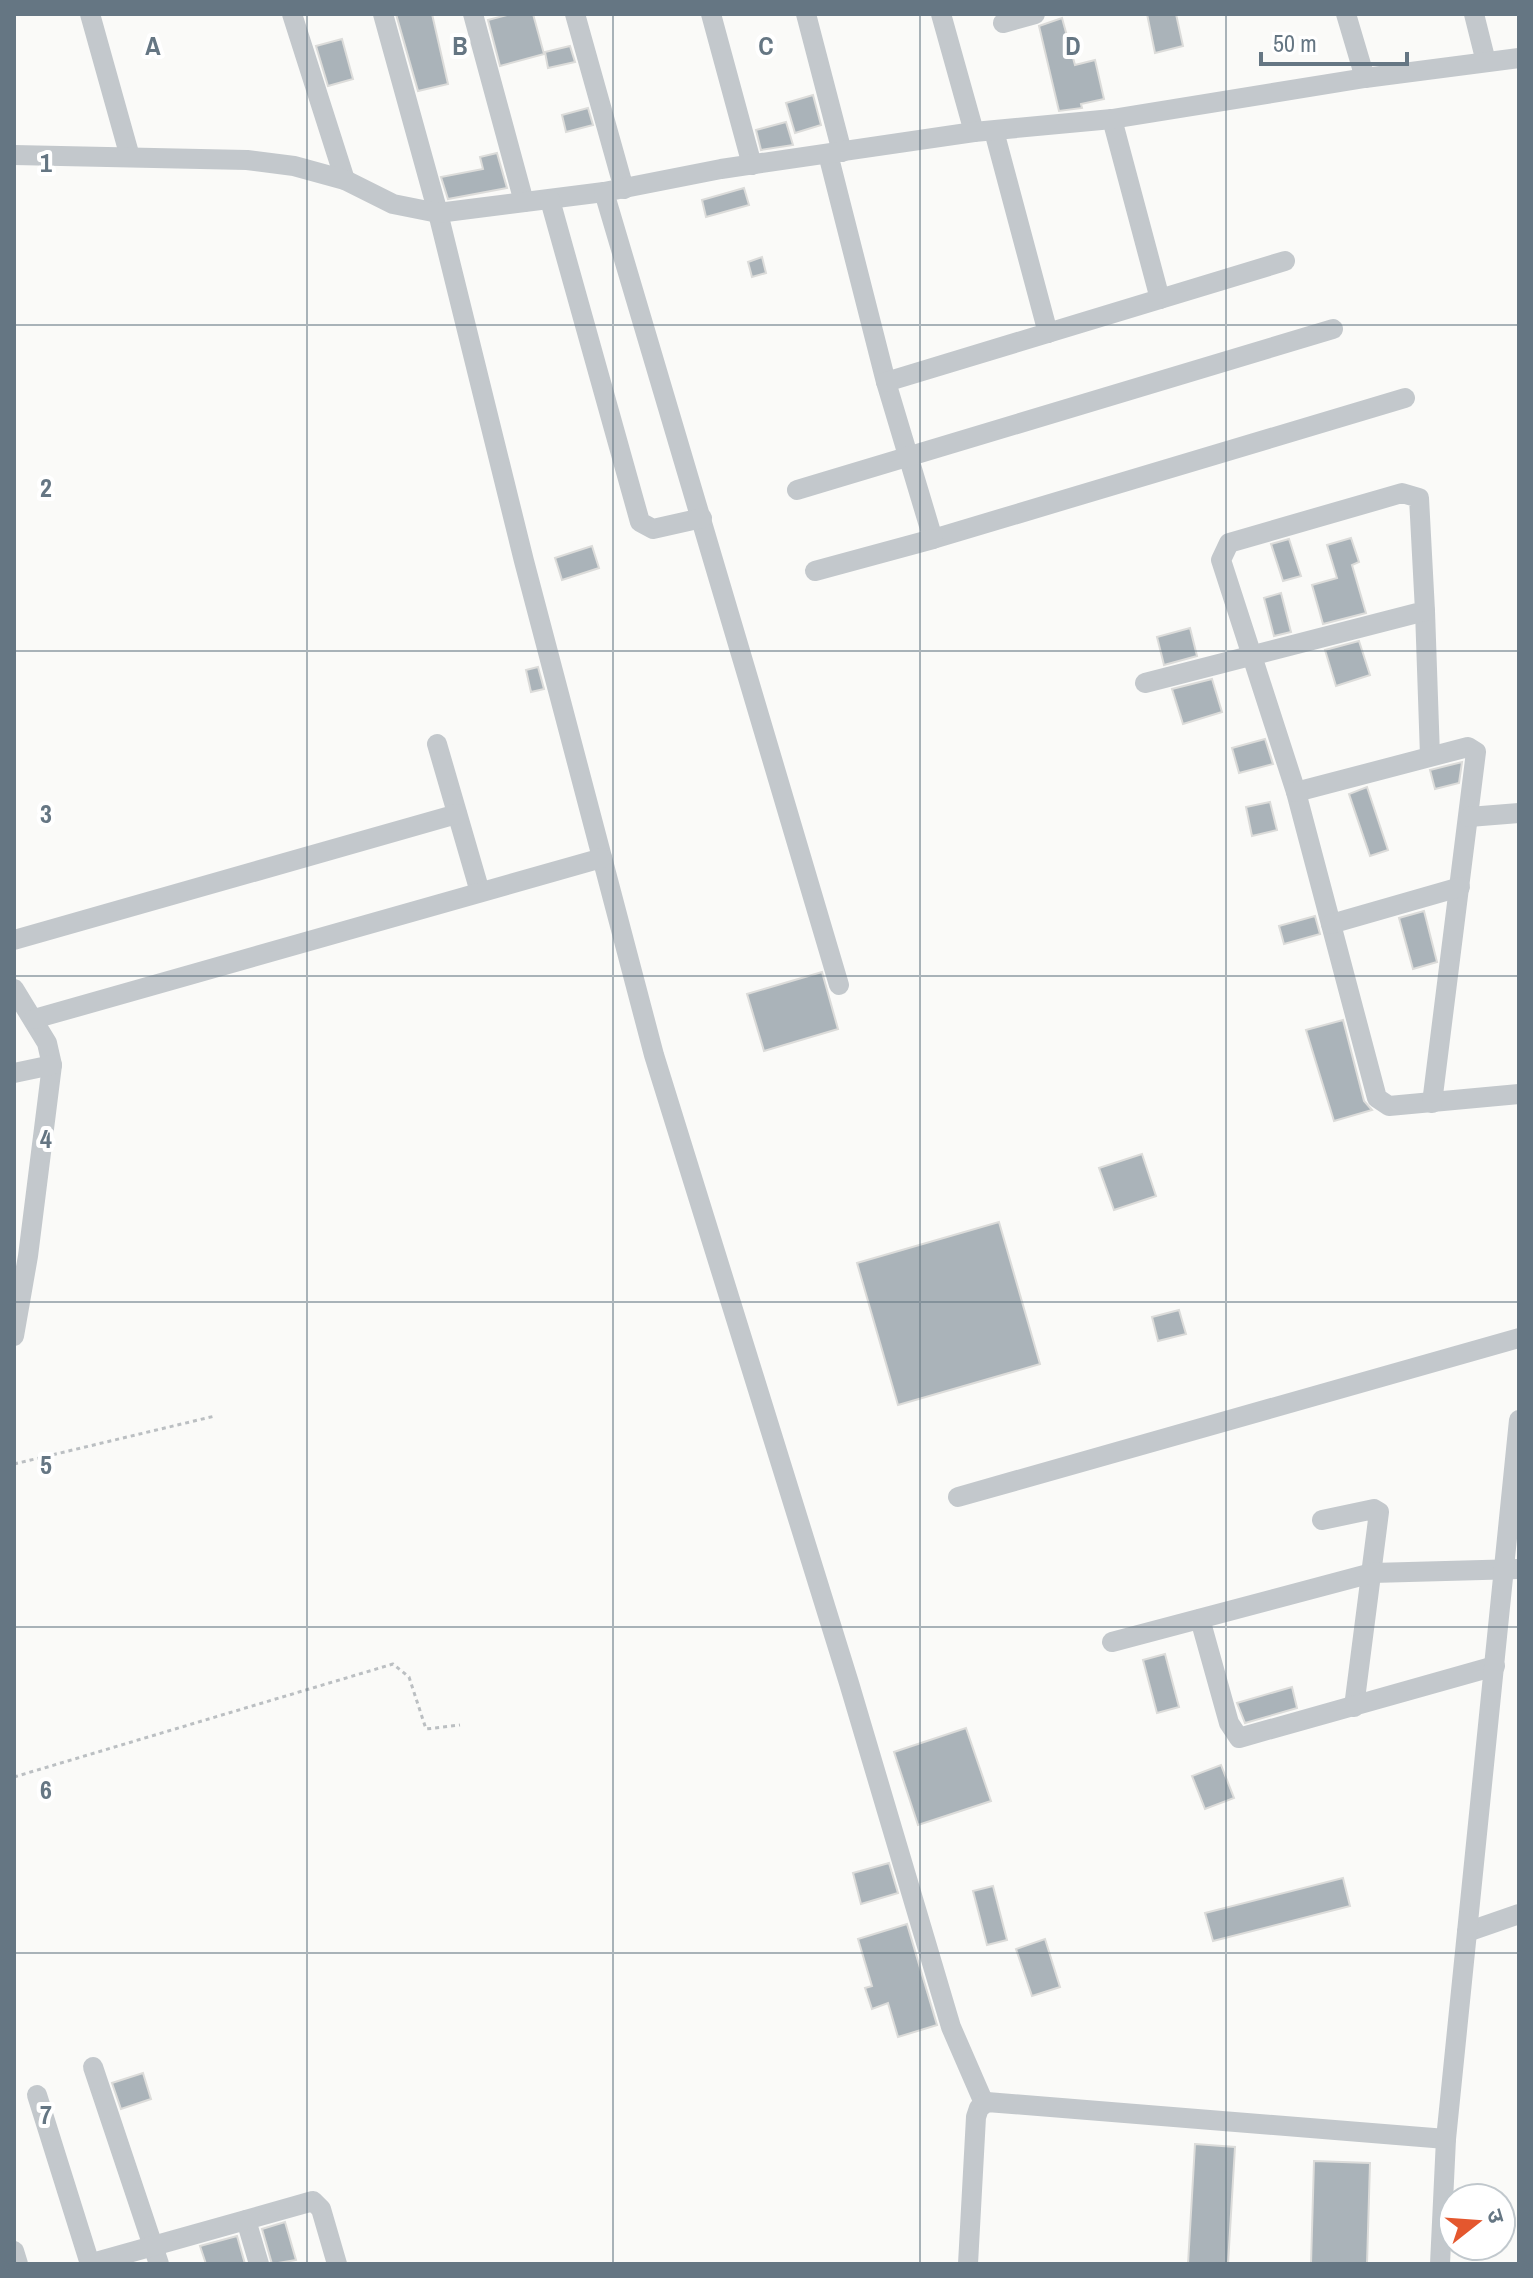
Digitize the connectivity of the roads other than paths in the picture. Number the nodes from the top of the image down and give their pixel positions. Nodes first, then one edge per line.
1 (90, 14) edge
2 (292, 14) edge
3 (383, 14) edge
4 (474, 14) edge
5 (575, 14) edge
6 (711, 14) edge
7 (806, 14) edge
8 (941, 14) edge
9 (1035, 14) edge
10 (1346, 14) edge
11 (1474, 14) edge
12 (1003, 23) dead end
13 (1519, 58) edge
14 (1486, 62) junction
15 (1365, 78) junction
16 (1112, 119) junction
17 (984, 132) junction
18 (835, 153) junction
19 (14, 155) edge
20 (130, 157) junction
21 (752, 165) junction
22 (345, 180) junction
23 (614, 191) junction
24 (550, 200) junction
25 (524, 202) junction
26 (438, 213) junction
27 (1285, 261) dead end
28 (1160, 299) junction
29 (1333, 329) dead end
30 (1048, 333) junction
31 (886, 382) junction
32 (1405, 398) dead end
33 (907, 458) junction
34 (797, 490) dead end
35 (702, 518) junction
36 (933, 539) junction
37 (815, 571) dead end
38 (1425, 611) junction
39 (1251, 653) junction
40 (1145, 683) dead end
41 (437, 744) dead end
42 (1430, 756) junction
43 (1296, 792) junction
44 (1519, 813) edge
45 (457, 814) junction
46 (1469, 817) junction
47 (602, 858) junction
48 (1460, 887) junction
49 (480, 892) junction
50 (1331, 924) junction
51 (14, 940) edge
52 (839, 985) dead end
53 (14, 989) edge
54 (34, 1019) junction
55 (52, 1065) junction
56 (14, 1073) edge
57 (1519, 1094) edge
58 (1432, 1103) junction
59 (14, 1336) edge
60 (1519, 1338) edge
61 (1519, 1420) edge
62 (1518, 1430) edge
63 (958, 1497) dead end
64 (1322, 1520) dead end
65 (1511, 1570) edge
66 (1372, 1573) junction
67 (1200, 1619) junction
68 (1112, 1642) dead end
69 (1495, 1666) junction
70 (1354, 1707) junction
71 (1519, 1914) edge
72 (1467, 1932) junction
73 (93, 2067) dead end
74 (37, 2095) dead end
75 (984, 2103) junction
76 (1446, 2139) junction
77 (246, 2220) junction
78 (14, 2251) edge
79 (157, 2256) edge
80 (18, 2264) edge
81 (90, 2264) edge
82 (259, 2264) edge
83 (337, 2264) edge
84 (968, 2264) edge
85 (1440, 2264) edge

1 - 20 street
2 - 22 street
3 - 26 street
4 - 25 street
5 - 23 street
6 - 21 street
7 - 18 street
8 - 17 street
9 - 12 street
10 - 15 street
11 - 14 street
13 - 14 street
14 - 15 street
15 - 16 street
16 - 17 street
16 - 28 street
17 - 18 street
17 - 30 street
18 - 21 street
18 - 31 street
19 - 20 street
20 - 22 street
21 - 23 street
22 - 26 street
23 - 24 street
23 - 35 street
24 - 25 street
24 - 35 street
25 - 26 street
26 - 47 street
27 - 28 street
28 - 30 street
29 - 33 street
30 - 31 street
31 - 33 street
32 - 36 street
33 - 34 street
33 - 36 street
35 - 52 street
36 - 37 street
38 - 39 street
38 - 39 street
38 - 42 street
39 - 40 street
39 - 43 street
41 - 45 street
42 - 43 street
42 - 46 street
43 - 50 street
44 - 46 street
45 - 49 street
45 - 51 street
46 - 48 street
47 - 49 street
47 - 75 street
48 - 50 street
48 - 58 street
49 - 54 street
50 - 58 street
53 - 54 street
54 - 55 street
55 - 56 street
55 - 59 street
57 - 58 street
60 - 63 street
61 - 62 street
62 - 65 street
64 - 66 street
65 - 66 street
65 - 69 street
66 - 67 street
66 - 70 street
67 - 68 street
67 - 70 street
69 - 70 street
69 - 72 street
71 - 72 street
72 - 76 street
73 - 79 street
74 - 81 street
75 - 76 street
75 - 84 street
76 - 85 street
77 - 79 street
77 - 82 street
77 - 83 street
78 - 80 street
79 - 81 street

